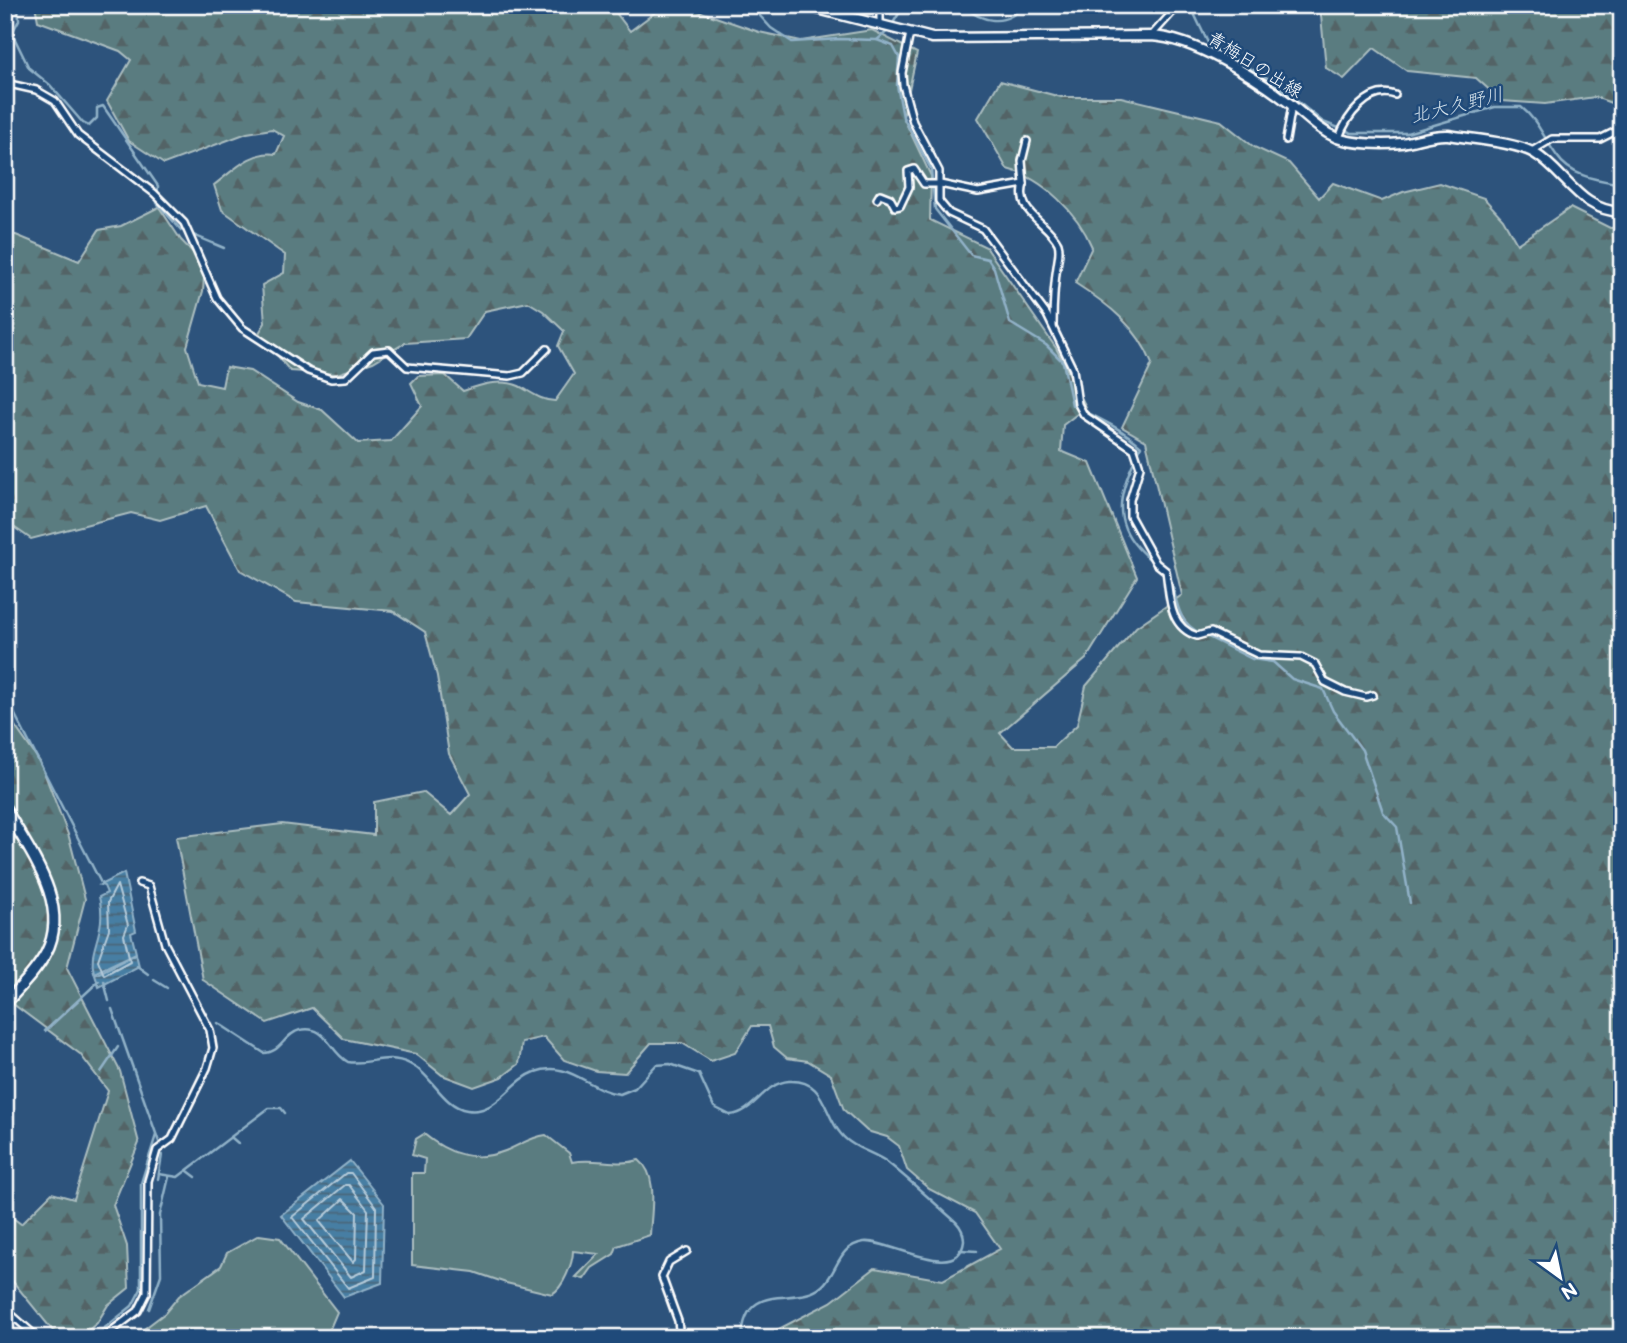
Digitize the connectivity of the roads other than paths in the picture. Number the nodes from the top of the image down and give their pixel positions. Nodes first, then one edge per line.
1 (802, 5) edge
2 (880, 5) edge
3 (1179, 5) edge
4 (887, 27) junction
5 (911, 33) junction
6 (1151, 36) junction
7 (5, 83) edge
8 (1395, 95) dead end
9 (1292, 105) junction
10 (1622, 128) edge
11 (1339, 136) junction
12 (1286, 140) dead end
13 (1027, 141) dead end
14 (1532, 152) junction
15 (940, 184) junction
16 (1024, 184) junction
17 (877, 199) dead end
18 (1622, 212) edge
19 (1053, 329) junction
20 (547, 349) dead end
21 (1373, 695) dead end
22 (5, 808) edge
23 (139, 883) dead end
24 (5, 1004) edge
25 (687, 1251) dead end
26 (5, 1309) edge
27 (38, 1338) edge
28 (102, 1338) edge
29 (680, 1338) edge

1 - 4 main road, 青梅日の出線
2 - 4 street
3 - 6 street
4 - 5 main road, 青梅日の出線
5 - 6 main road, 青梅日の出線
5 - 15 street
6 - 9 main road, 青梅日の出線
7 - 20 street
8 - 11 street
9 - 11 main road, 青梅日の出線
9 - 12 street
10 - 14 street
11 - 14 main road, 青梅日の出線
13 - 16 street
14 - 18 main road
15 - 16 street
15 - 17 street
15 - 19 street
16 - 19 street
19 - 21 street
22 - 24 main road
23 - 28 street
25 - 29 street
26 - 27 street

